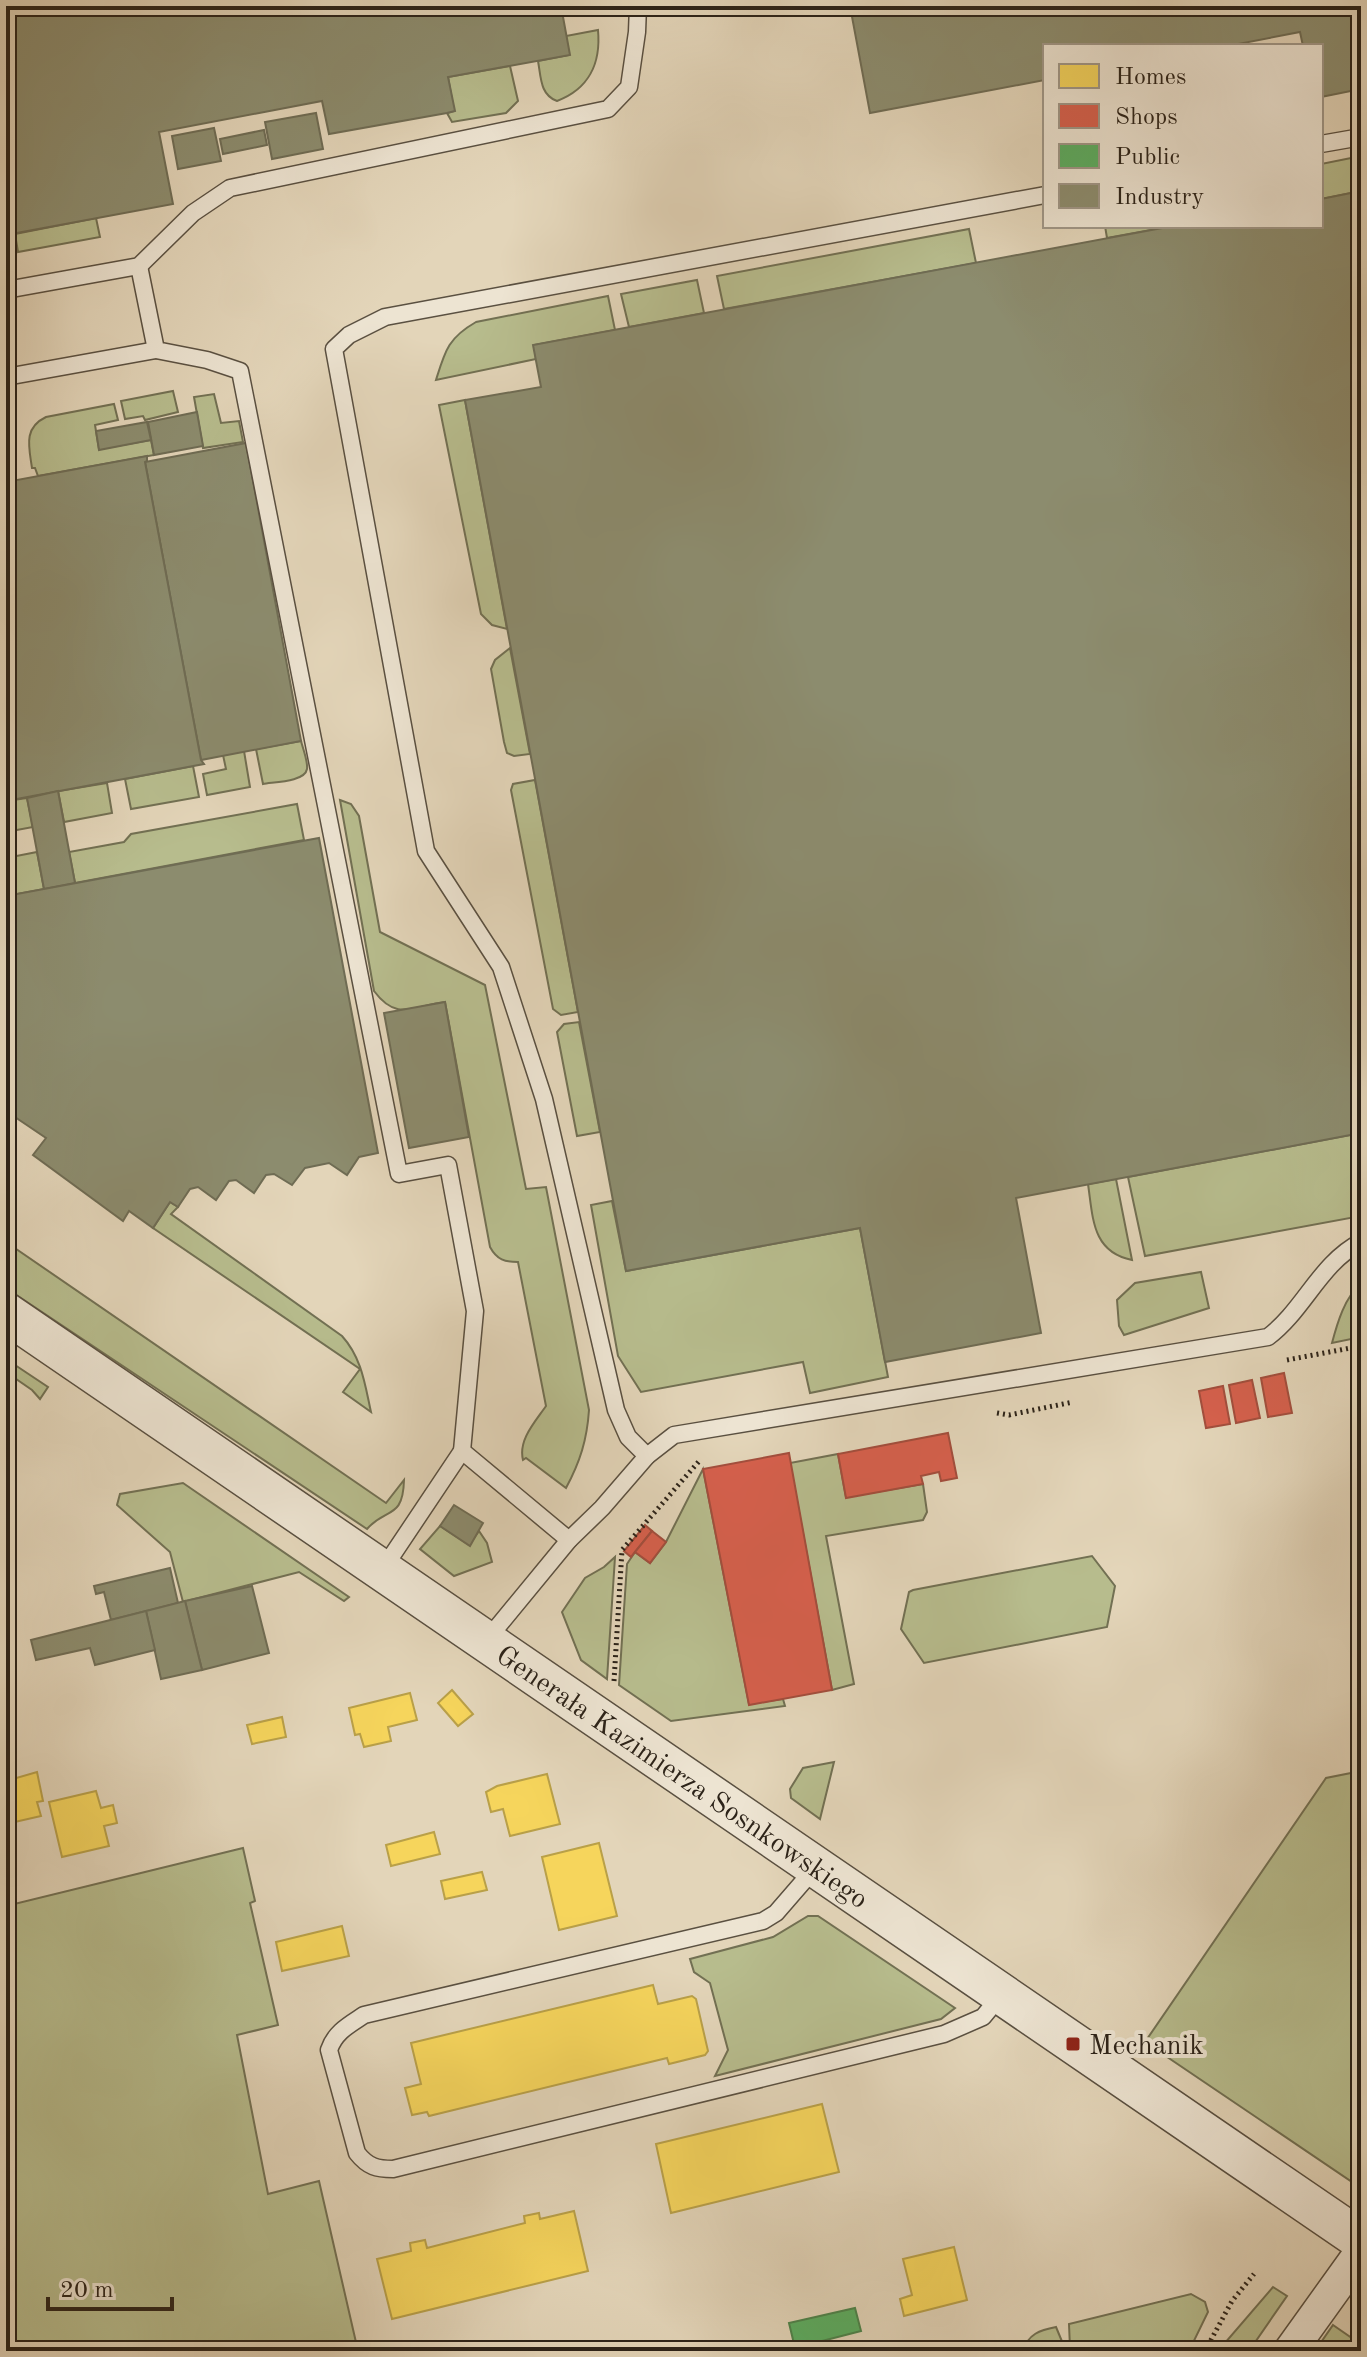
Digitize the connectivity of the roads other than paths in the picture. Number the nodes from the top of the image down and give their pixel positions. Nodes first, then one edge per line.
1 (638, 6) edge
2 (1361, 137) edge
3 (1323, 144) edge
4 (1043, 195) edge
5 (139, 266) junction
6 (6, 290) edge
7 (156, 350) junction
8 (6, 377) edge
9 (1361, 1242) edge
10 (6, 1313) edge
11 (462, 1451) junction
12 (647, 1456) junction
13 (569, 1540) junction
14 (382, 1571) junction
15 (485, 1642) junction
16 (816, 1866) junction
17 (1002, 1994) junction
18 (1361, 2240) edge
19 (1361, 2252) edge
20 (1290, 2351) edge

1 - 5 lane
2 - 3 lane
4 - 12 lane
5 - 6 lane
5 - 7 lane
7 - 8 lane
7 - 11 lane
9 - 12 lane
10 - 14 street, Generała Kazimierza Sosnkowskiego
11 - 13 lane
11 - 14 lane
12 - 13 lane
13 - 15 lane
14 - 15 street, Generała Kazimierza Sosnkowskiego
15 - 16 street, Generała Kazimierza Sosnkowskiego
16 - 17 street, Generała Kazimierza Sosnkowskiego
16 - 17 lane
17 - 18 street, Generała Kazimierza Sosnkowskiego
19 - 20 street

